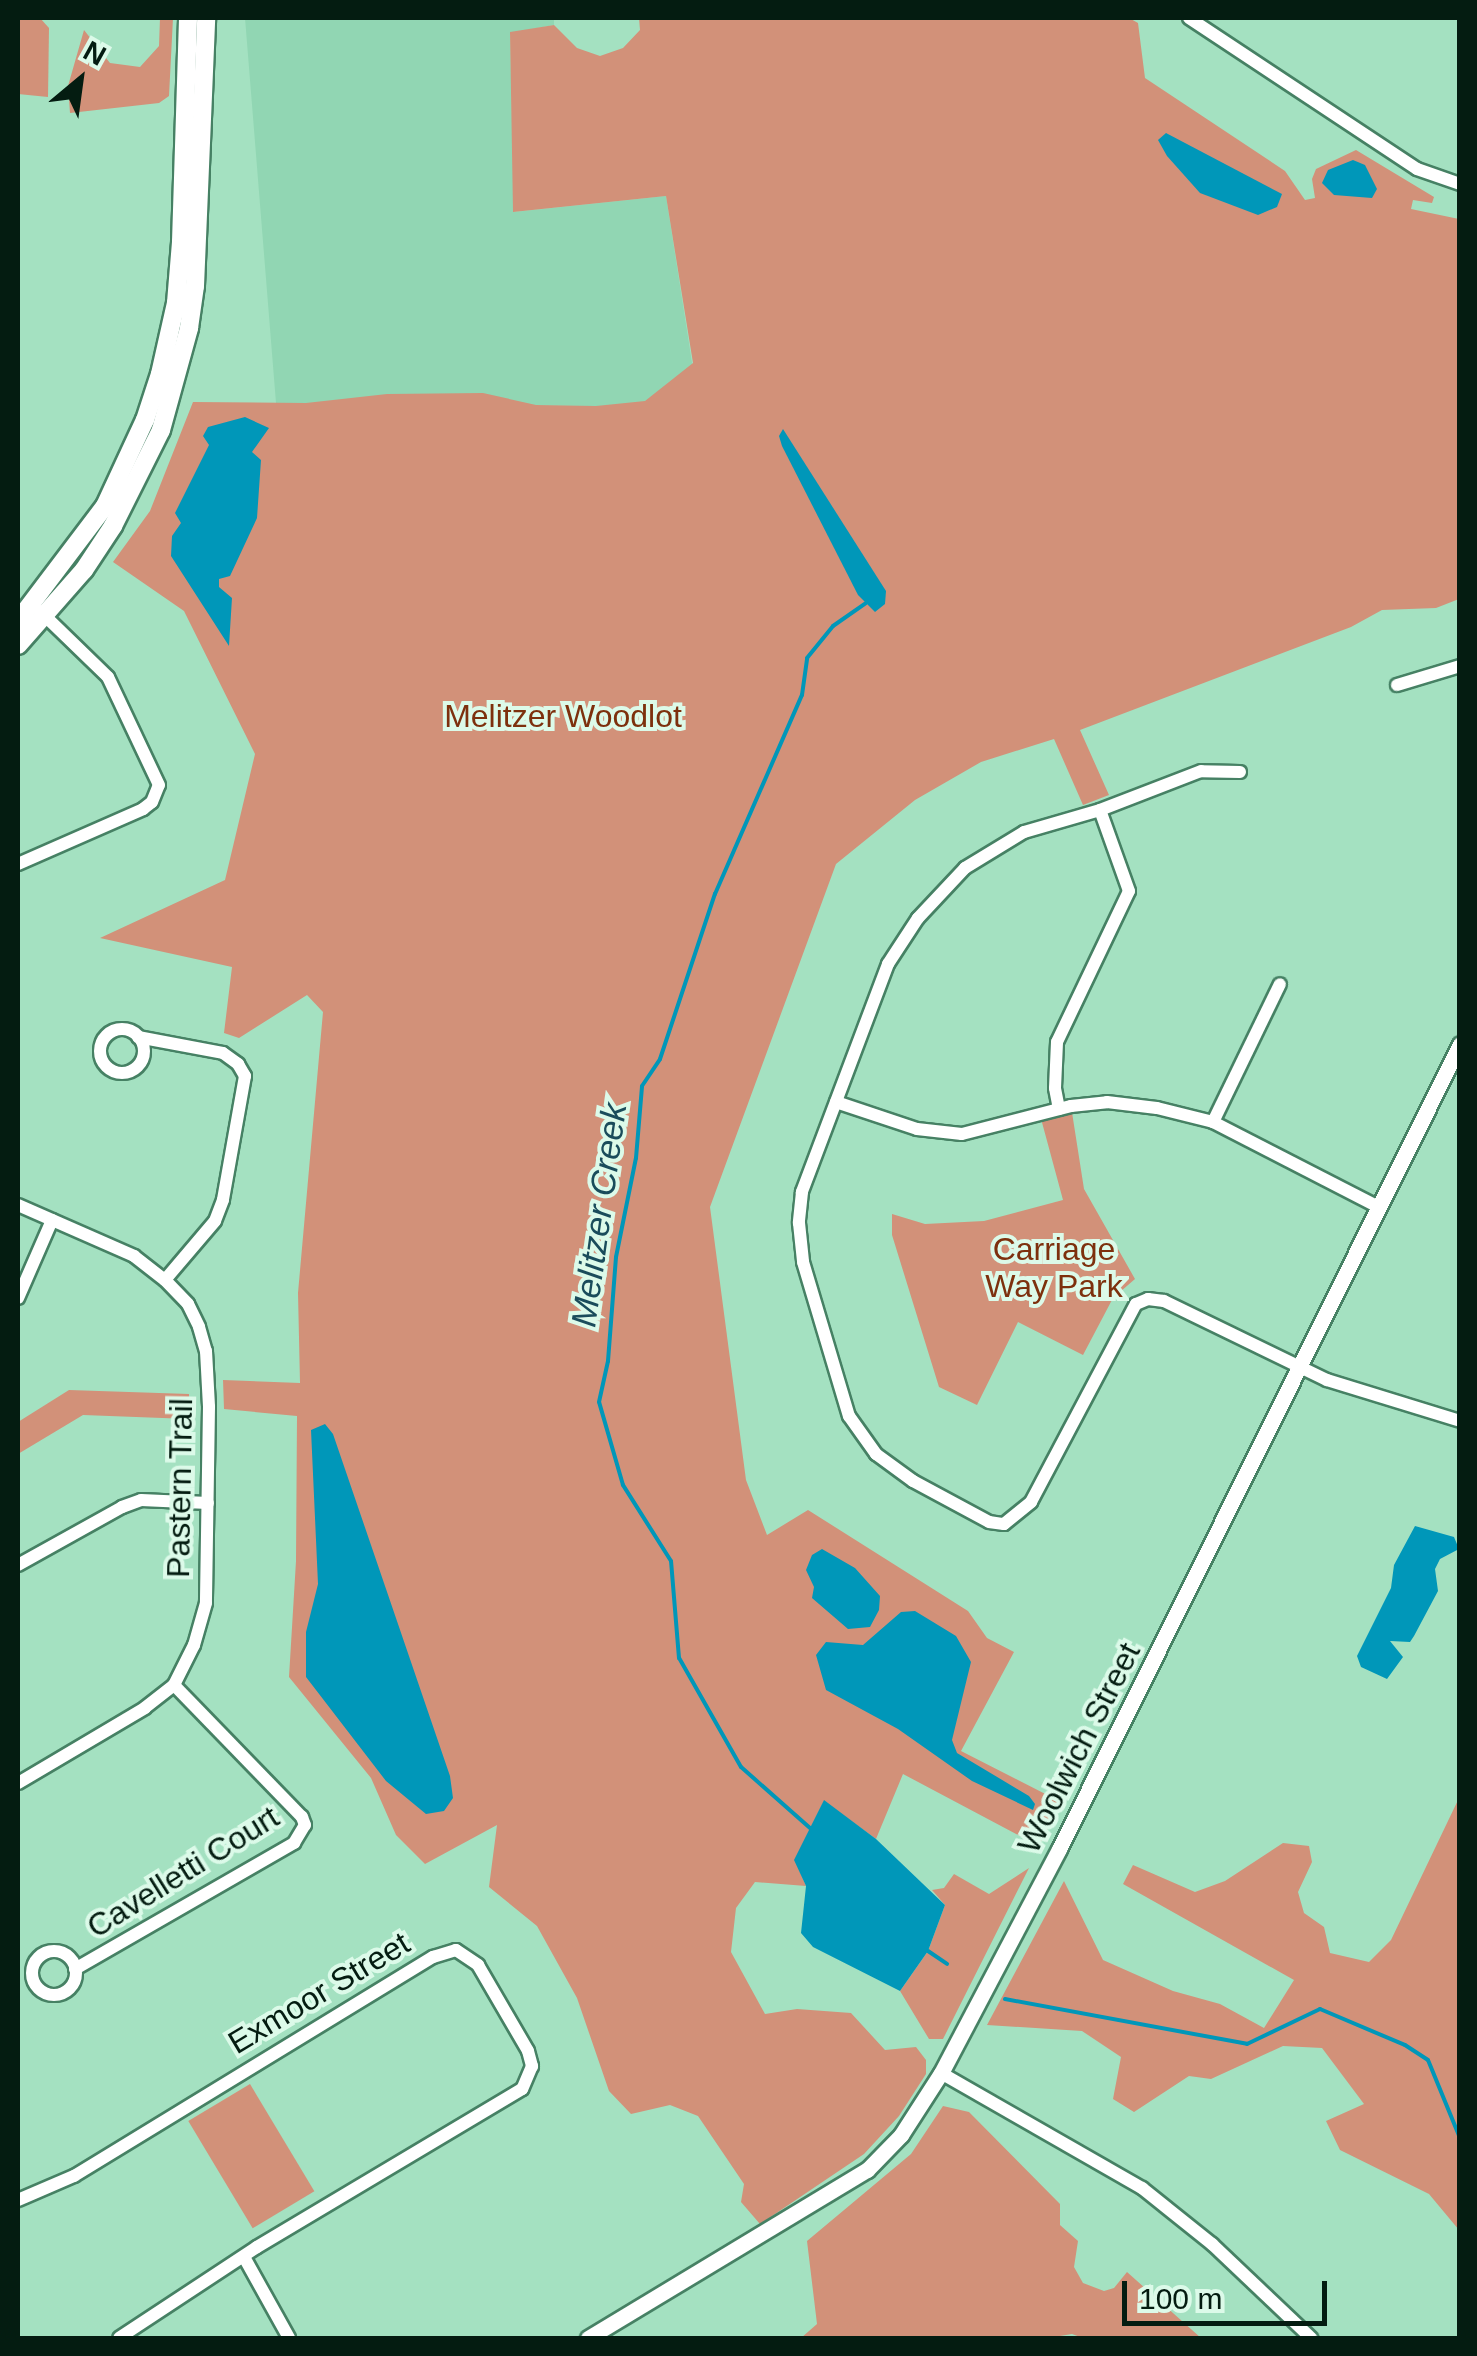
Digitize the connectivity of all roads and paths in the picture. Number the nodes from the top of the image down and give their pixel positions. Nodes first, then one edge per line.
1 (188, 18) edge
2 (206, 18) edge
3 (1189, 18) edge
4 (1460, 184) edge
5 (40, 610) junction
6 (18, 621) edge
7 (18, 645) edge
8 (1460, 666) edge
9 (1397, 685) dead end
10 (1240, 772) dead end
11 (1100, 810) junction
12 (18, 864) edge
13 (1280, 984) dead end
14 (138, 1037) dead end
15 (1460, 1044) edge
16 (836, 1102) junction
17 (1059, 1109) junction
18 (1213, 1122) junction
19 (18, 1205) edge
20 (1380, 1208) junction
21 (52, 1220) junction
22 (165, 1280) junction
23 (18, 1298) edge
24 (1302, 1369) junction
25 (1460, 1421) edge
26 (208, 1503) junction
27 (18, 1565) edge
28 (174, 1685) junction
29 (18, 1783) edge
30 (75, 1969) dead end
31 (941, 2073) junction
32 (18, 2200) edge
33 (244, 2257) junction
34 (118, 2338) edge
35 (288, 2338) edge
36 (588, 2338) edge
37 (1311, 2338) edge

1 - 5 main road
2 - 5 main road
3 - 4 street
5 - 6 main road
5 - 7 main road
5 - 12 street
8 - 9 street
10 - 11 street
11 - 16 street
11 - 17 street
13 - 18 street
14 - 22 street
15 - 20 street, Woolwich Street
16 - 17 street
16 - 24 street
17 - 18 street
18 - 20 street
19 - 21 street, Pastern Trail
20 - 24 street, Woolwich Street
21 - 22 street, Pastern Trail
21 - 23 street
22 - 26 street, Pastern Trail
24 - 25 street
24 - 31 street, Woolwich Street
26 - 27 street
26 - 28 street, Pastern Trail
28 - 29 street, Pastern Trail
28 - 30 street, Cavelletti Court
31 - 36 street, Woolwich Street
31 - 37 street
32 - 33 street, Exmoor Street
33 - 34 street
33 - 35 street

